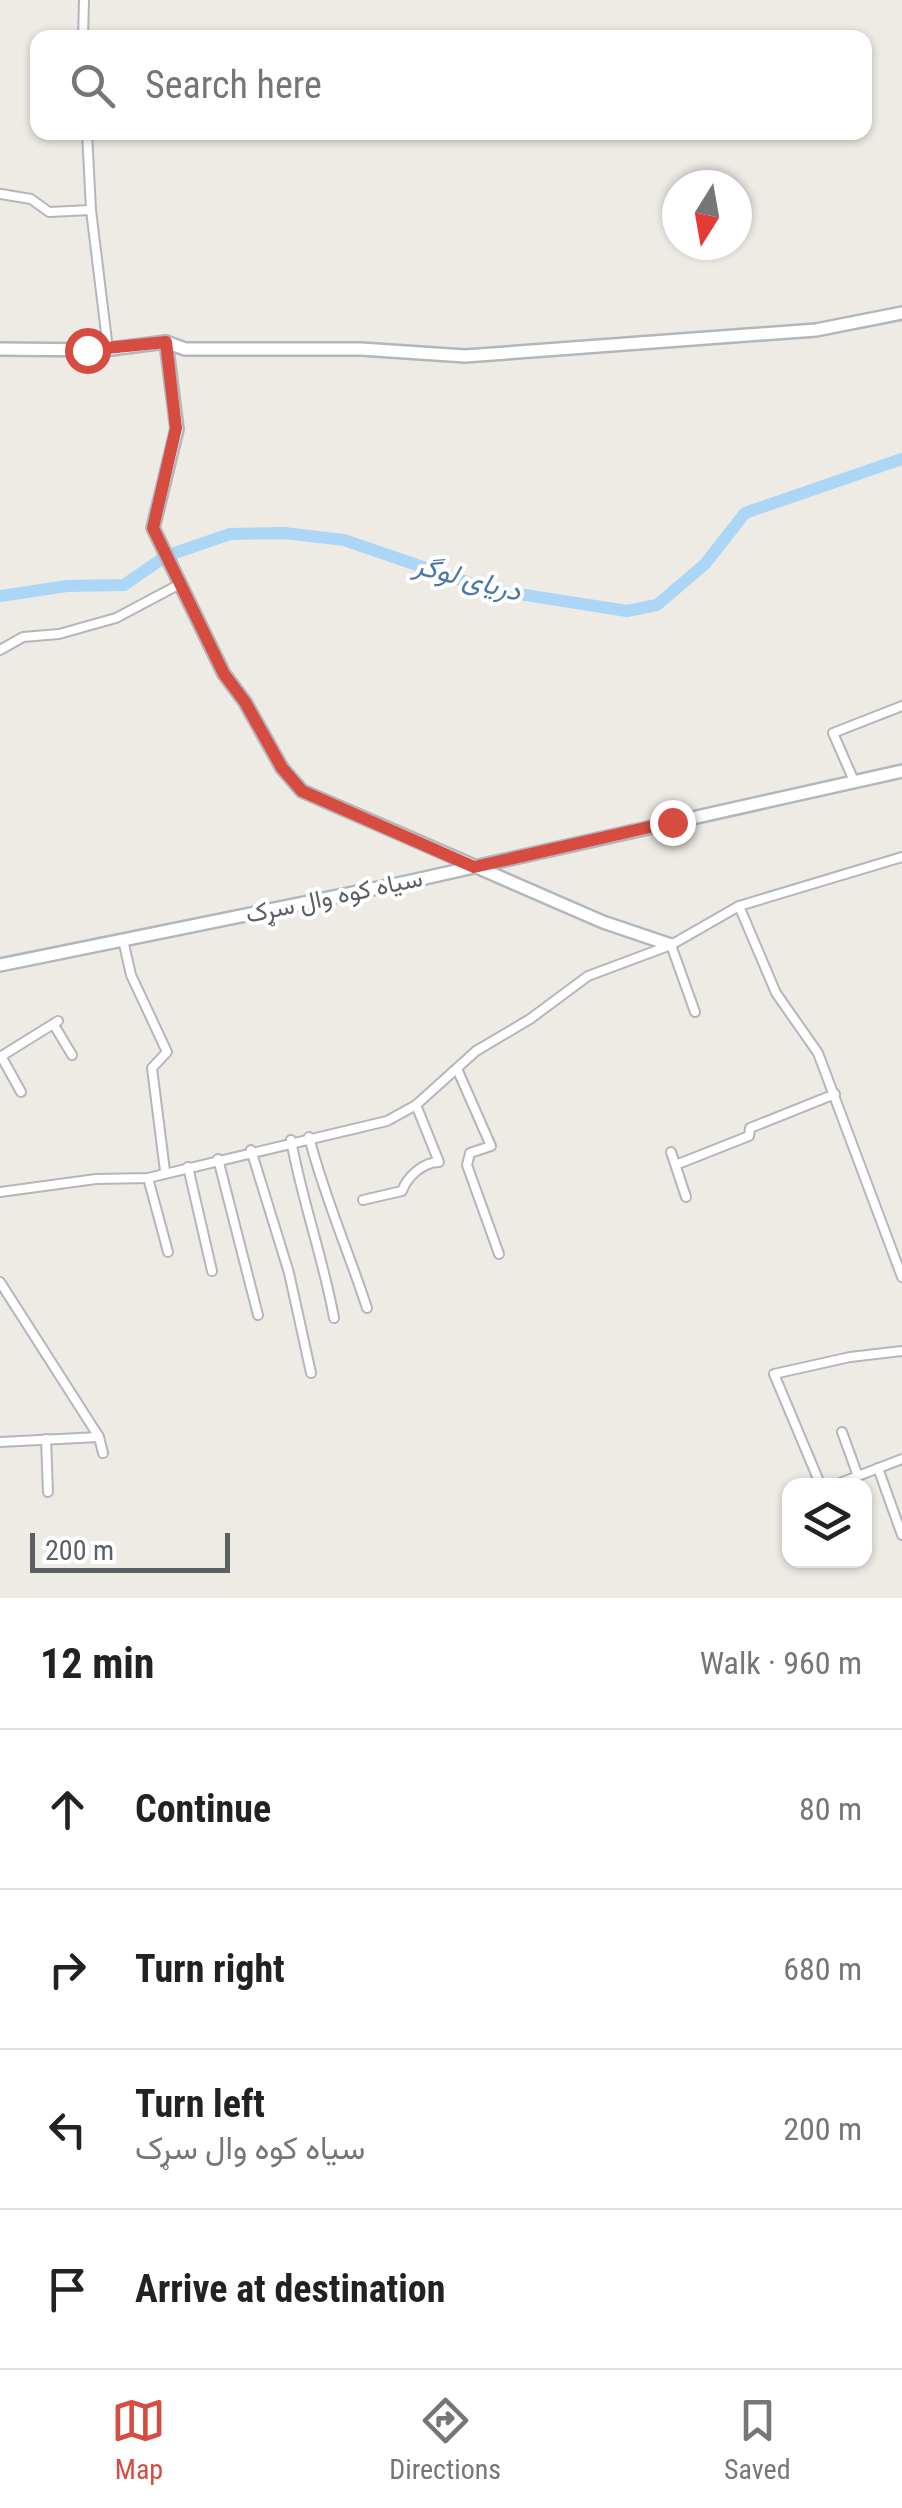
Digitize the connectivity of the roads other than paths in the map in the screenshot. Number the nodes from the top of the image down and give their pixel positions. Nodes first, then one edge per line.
1 (84, 0) edge
2 (83, 30) edge
3 (86, 140) edge
4 (1, 194) edge
5 (90, 210) junction
6 (902, 313) edge
7 (166, 342) junction
8 (0, 348) edge
9 (108, 349) junction
10 (178, 578) junction
11 (0, 650) edge
12 (902, 706) edge
13 (902, 771) edge
14 (854, 782) junction
15 (902, 857) edge
16 (474, 867) junction
17 (739, 906) junction
18 (123, 940) junction
19 (671, 945) junction
20 (0, 965) edge
21 (695, 1012) dead end
22 (72, 1055) dead end
23 (0, 1057) edge
24 (458, 1071) junction
25 (21, 1092) dead end
26 (835, 1094) junction
27 (416, 1106) junction
28 (309, 1137) junction
29 (291, 1140) junction
30 (252, 1150) junction
31 (671, 1152) dead end
32 (218, 1159) junction
33 (678, 1164) junction
34 (188, 1167) junction
35 (165, 1171) junction
36 (148, 1178) junction
37 (0, 1192) edge
38 (686, 1196) dead end
39 (363, 1200) dead end
40 (168, 1252) dead end
41 (499, 1254) dead end
42 (212, 1271) dead end
43 (902, 1278) edge
44 (0, 1282) edge
45 (366, 1308) dead end
46 (258, 1315) dead end
47 (334, 1318) dead end
48 (902, 1351) edge
49 (310, 1373) dead end
50 (842, 1432) dead end
51 (98, 1437) junction
52 (46, 1439) junction
53 (0, 1442) edge
54 (103, 1453) dead end
55 (902, 1459) edge
56 (878, 1468) junction
57 (858, 1476) junction
58 (818, 1478) edge
59 (853, 1478) edge
60 (48, 1492) dead end
61 (902, 1534) edge

1 - 2 street
3 - 5 street
4 - 5 street
5 - 9 street
6 - 7 street
7 - 9 street
7 - 10 street
8 - 9 street
10 - 11 street
10 - 16 street
12 - 14 street
13 - 14 street, سیاه کوه وال سړک
14 - 16 street, سیاه کوه وال سړک
15 - 17 street
16 - 18 street, سیاه کوه وال سړک
16 - 19 street
17 - 19 street
17 - 26 street
18 - 20 street, سیاه کوه وال سړک
18 - 35 street
19 - 21 street
19 - 24 street
22 - 23 street
23 - 25 street
24 - 27 street
24 - 41 street
26 - 33 street
26 - 43 street
27 - 28 street
27 - 39 street
28 - 29 street
28 - 45 street
29 - 30 street
29 - 47 street
30 - 32 street
30 - 49 street
31 - 33 street
32 - 34 street
32 - 46 street
33 - 38 street
34 - 35 street
34 - 42 street
35 - 36 street
36 - 37 street
36 - 40 street
44 - 51 street
48 - 58 street
50 - 57 street
51 - 52 street
51 - 54 street
52 - 53 street
52 - 60 street
55 - 56 street
56 - 57 street
56 - 61 street
57 - 59 street

